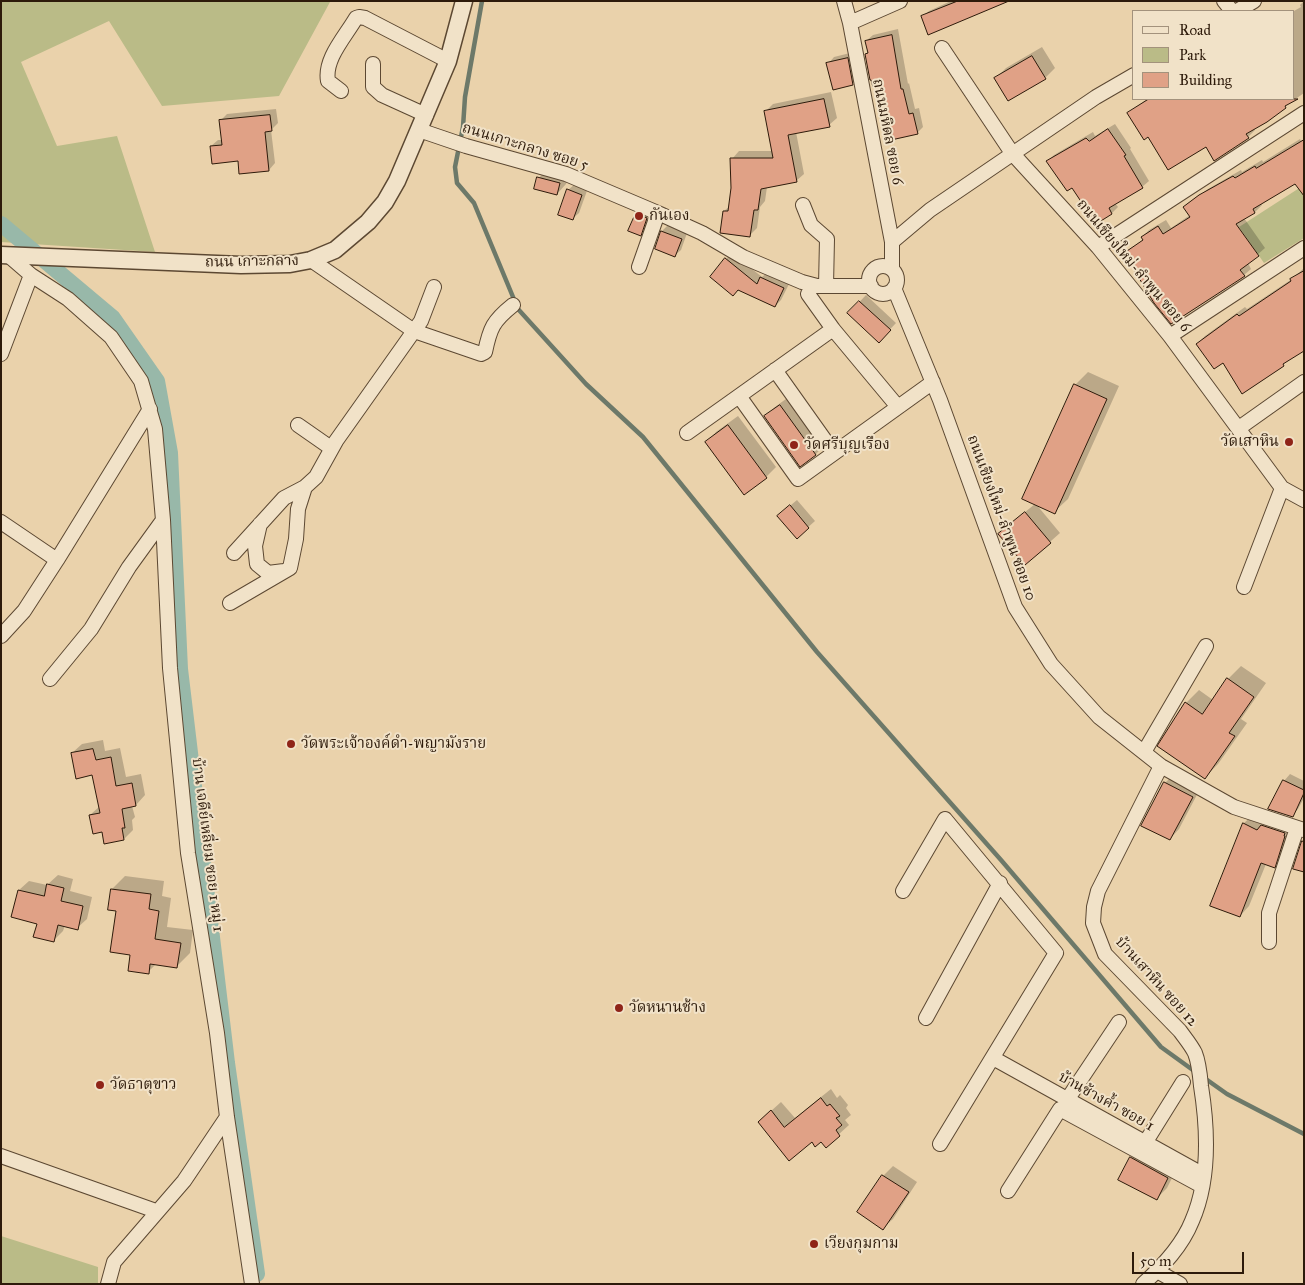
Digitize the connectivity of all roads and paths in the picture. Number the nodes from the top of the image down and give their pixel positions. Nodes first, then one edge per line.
1 (464, 1) edge
2 (844, 1) edge
3 (900, 1) edge
4 (1254, 1) edge
5 (1239, 10) edge
6 (850, 23) junction
7 (942, 48) dead end
8 (448, 61) junction
9 (373, 64) dead end
10 (1132, 75) edge
11 (341, 91) dead end
12 (1304, 113) edge
13 (422, 123) junction
14 (1012, 153) junction
15 (803, 205) dead end
16 (658, 213) junction
17 (892, 242) junction
18 (1098, 247) junction
19 (1304, 248) edge
20 (5, 255) edge
21 (311, 260) junction
22 (640, 267) dead end
23 (892, 269) junction
24 (31, 274) junction
25 (826, 286) junction
26 (871, 286) junction
27 (434, 288) dead end
28 (894, 288) junction
29 (808, 294) dead end
30 (513, 305) dead end
31 (833, 329) junction
32 (414, 331) junction
33 (1170, 336) junction
34 (1, 354) edge
35 (775, 370) junction
36 (932, 382) junction
37 (1304, 382) edge
38 (739, 396) junction
39 (898, 407) junction
40 (150, 408) junction
41 (298, 425) dead end
42 (1239, 428) junction
43 (687, 434) dead end
44 (331, 448) junction
45 (834, 453) junction
46 (305, 487) junction
47 (1282, 488) junction
48 (1304, 500) edge
49 (163, 520) junction
50 (1, 522) edge
51 (261, 523) junction
52 (234, 552) dead end
53 (57, 560) junction
54 (285, 571) junction
55 (1244, 587) dead end
56 (230, 603) dead end
57 (1, 636) edge
58 (1206, 646) dead end
59 (50, 679) dead end
60 (1144, 752) junction
61 (1161, 766) junction
62 (1301, 829) edge
63 (1000, 883) junction
64 (903, 890) dead end
65 (1269, 942) dead end
66 (926, 1018) dead end
67 (1119, 1022) dead end
68 (993, 1058) junction
69 (1183, 1082) dead end
70 (1067, 1100) junction
71 (227, 1118) junction
72 (1145, 1143) junction
73 (940, 1144) dead end
74 (1, 1156) edge
75 (1203, 1180) junction
76 (1008, 1191) dead end
77 (156, 1211) junction
78 (1157, 1271) junction
79 (108, 1284) edge
80 (252, 1284) edge
81 (1143, 1284) edge
82 (1180, 1284) edge

1 - 8 street, ถนน เกาะกลาง
2 - 6 street, ถนนมหิดล ซอย 6
3 - 6 street
4 - 5 street
6 - 17 street, ถนนมหิดล ซอย 6
7 - 14 street, ถนนเชียงใหม่-ลำพูน ซอย 6
8 - 11 street
8 - 13 street, ถนน เกาะกลาง
9 - 13 street, ถนนเกาะกลาง ซอย 5
10 - 14 street
12 - 18 street
13 - 16 street, ถนนเกาะกลาง ซอย 5
13 - 21 street, ถนน เกาะกลาง
14 - 17 street
14 - 18 street, ถนนเชียงใหม่-ลำพูน ซอย 6
15 - 25 street
16 - 22 street
16 - 25 street, ถนนเกาะกลาง ซอย 5
17 - 23 street, ถนนมหิดล ซอย 6
18 - 33 street, ถนนเชียงใหม่-ลำพูน ซอย 6
19 - 33 street
20 - 21 street, ถนน เกาะกลาง
20 - 24 street, บ้าน เจดีย์เหลี่ยม ซอย 1 หมู่ 1
21 - 32 street
23 - 26 street
23 - 28 street
24 - 34 street
24 - 40 street, บ้าน เจดีย์เหลี่ยม ซอย 1 หมู่ 1
25 - 26 street, ถนนเกาะกลาง ซอย 5
26 - 28 street
27 - 32 street
28 - 36 street, ถนนเชียงใหม่-ลำพูน ซอย 10
29 - 31 street
30 - 32 street
31 - 35 street
31 - 39 street
32 - 44 street
33 - 42 street, ถนนเชียงใหม่-ลำพูน ซอย 6
35 - 38 street
35 - 45 street
36 - 39 street
36 - 60 street, ถนนเชียงใหม่-ลำพูน ซอย 10
37 - 42 street
38 - 43 street
38 - 45 street
39 - 45 street
40 - 49 street, บ้าน เจดีย์เหลี่ยม ซอย 1 หมู่ 1
40 - 53 street
41 - 44 street
42 - 47 street, ถนนเชียงใหม่-ลำพูน ซอย 6
44 - 46 street
46 - 51 street
46 - 54 street
47 - 48 street, ถนนเชียงใหม่-ลำพูน ซอย 6
47 - 55 street
49 - 59 street
49 - 71 street, บ้าน เจดีย์เหลี่ยม ซอย 1 หมู่ 1
50 - 53 street
51 - 52 street
51 - 54 street
53 - 57 street
54 - 56 street
58 - 60 street
60 - 61 street, ถนนเชียงใหม่-ลำพูน ซอย 10
61 - 62 street, ถนนเชียงใหม่-ลำพูน ซอย 10
61 - 75 street, บ้านเสาหิน ซอย 12
62 - 65 street
63 - 64 street
63 - 66 street
63 - 68 street
67 - 70 street
68 - 70 street, บ้านช้างค้ำ ซอย 1
68 - 73 street
69 - 72 street
70 - 72 street, บ้านช้างค้ำ ซอย 1
71 - 77 street
71 - 80 street, บ้าน เจดีย์เหลี่ยม ซอย 1 หมู่ 1
72 - 75 street, บ้านช้างค้ำ ซอย 1
74 - 77 street
75 - 76 street
75 - 78 street, บ้านเสาหิน ซอย 12
77 - 79 street
78 - 81 street, บ้านเสาหิน ซอย 12
78 - 82 street

